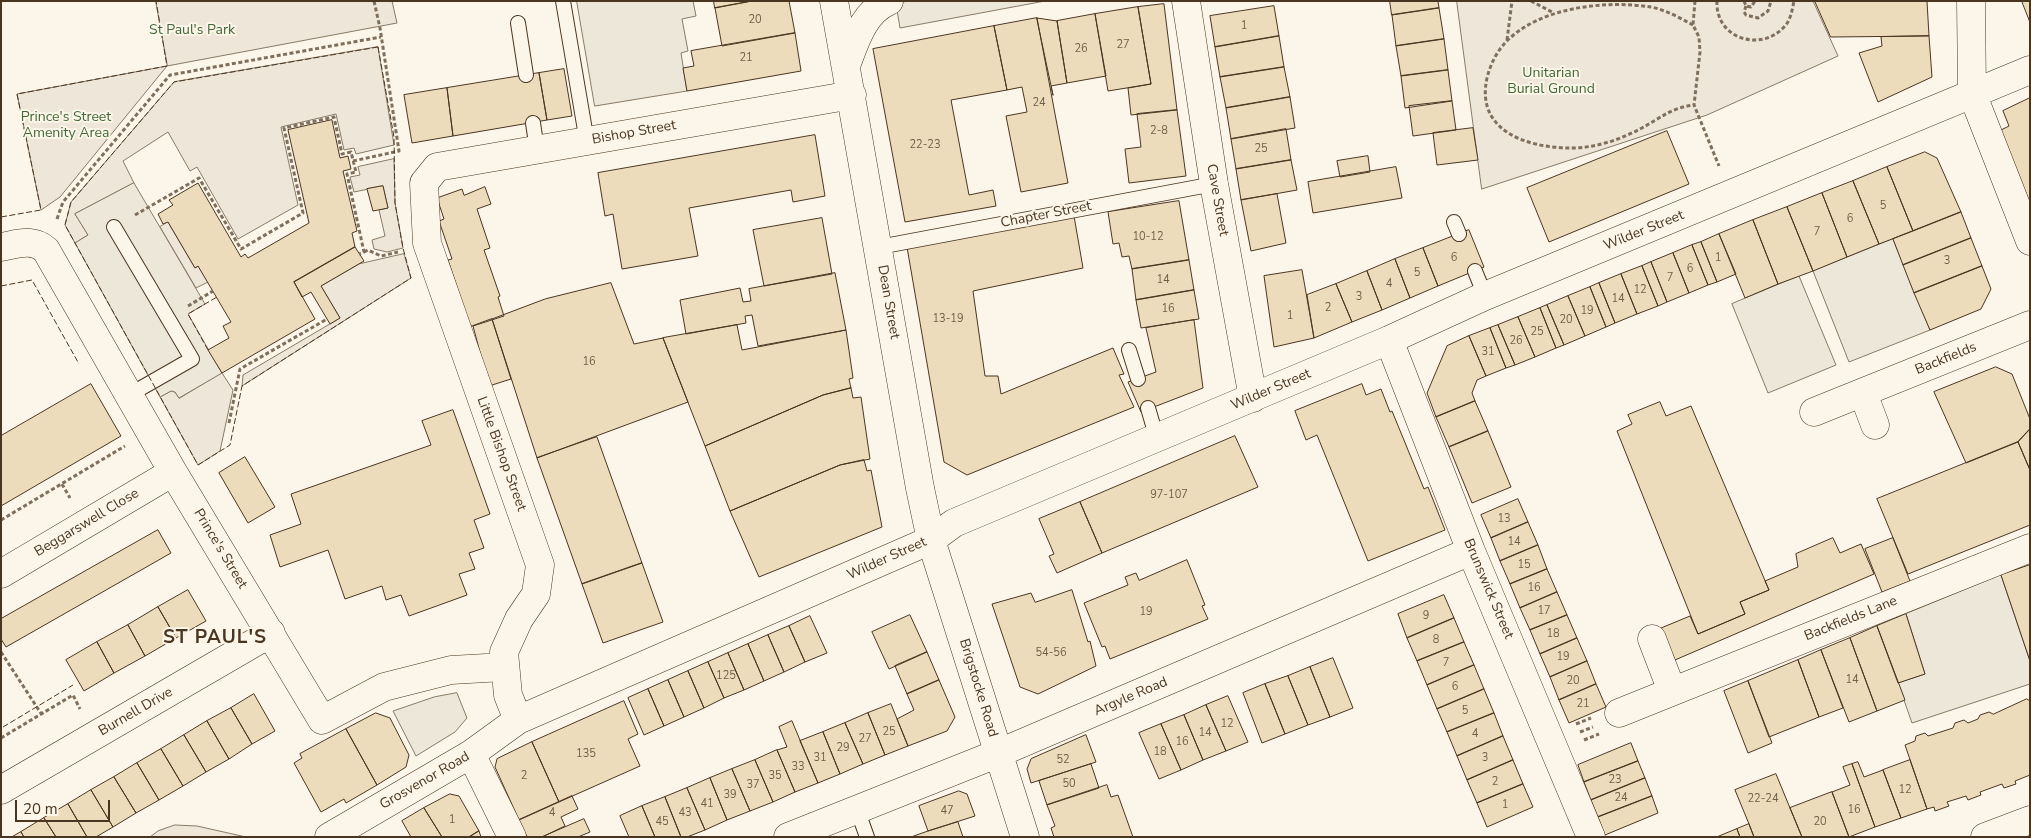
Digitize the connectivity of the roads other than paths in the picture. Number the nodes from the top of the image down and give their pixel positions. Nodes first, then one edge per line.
1 (563, 1) edge
2 (834, 1) edge
3 (889, 1) edge
4 (1186, 1) edge
5 (1971, 1) edge
6 (518, 24) dead end
7 (847, 63) junction
8 (2030, 70) edge
9 (526, 76) dead end
10 (1972, 93) junction
11 (852, 95) junction
12 (533, 123) dead end
13 (587, 142) junction
14 (537, 150) junction
15 (424, 183) joint
16 (1214, 184) junction
17 (114, 227) road end
18 (2030, 241) edge
19 (1, 247) edge
20 (879, 247) junction
21 (1475, 271) dead end
22 (1485, 296) junction
23 (2030, 324) edge
24 (1389, 340) junction
25 (1129, 350) dead end
26 (1138, 379) dead end
27 (1863, 392) junction
28 (130, 395) junction
29 (1253, 398) junction
30 (1148, 408) dead end
31 (1814, 412) dead end
32 (1875, 425) dead end
33 (1157, 439) junction
34 (173, 472) junction
35 (932, 540) junction
36 (2030, 548) edge
37 (1471, 550) junction
38 (1, 574) edge
39 (271, 634) junction
40 (1652, 640) dead end
41 (504, 667) junction
42 (1672, 691) junction
43 (1619, 713) dead end
44 (518, 720) junction
45 (998, 753) junction
46 (471, 754) junction
47 (1, 790) edge
48 (857, 809) junction
49 (2030, 820) edge
50 (328, 837) edge
51 (512, 837) edge
52 (788, 837) edge
53 (867, 837) edge
54 (1025, 837) edge
55 (1591, 837) edge
56 (1984, 837) edge

1 - 13 lane
2 - 7 street, Dean Street
3 - 7 street
4 - 16 street, Cave Street
5 - 10 street
6 - 9 lane
7 - 11 street, Dean Street
8 - 10 street, Wilder Street
10 - 18 street
10 - 22 street, Wilder Street
11 - 13 street, Bishop Street
11 - 20 street, Dean Street
12 - 14 lane
13 - 14 street, Bishop Street
14 - 15 street, Bishop Street
15 - 41 street, Little Bishop Street
16 - 20 lane, Chapter Street
16 - 29 street, Cave Street
17 - 28 lane
19 - 28 street, Prince's Street
20 - 35 street, Dean Street
21 - 22 lane
22 - 24 street, Wilder Street
23 - 27 street, Backfields
24 - 29 street, Wilder Street
24 - 37 street, Brunswick Street
25 - 26 lane
27 - 31 street, Backfields
27 - 32 street
28 - 34 street, Prince's Street
29 - 33 street, Wilder Street
30 - 33 lane
33 - 35 street, Wilder Street
34 - 38 street, Beggarswell Close
34 - 39 street, Prince's Street
35 - 44 street, Wilder Street
35 - 45 street, Brigstocke Road
36 - 42 street, Backfields Lane
37 - 45 street, Argyle Road
37 - 55 street, Brunswick Street
39 - 41 street, Prince's Street
39 - 47 street, Burnell Drive
40 - 42 street
41 - 44 street, Little Bishop Street
42 - 43 street, Backfields Lane
44 - 46 street, Grosvenor Road
45 - 48 street, Argyle Road
45 - 54 street, Brigstocke Road
46 - 50 street, Grosvenor Road
46 - 51 street
48 - 52 street, Argyle Road
48 - 53 lane
49 - 56 street

